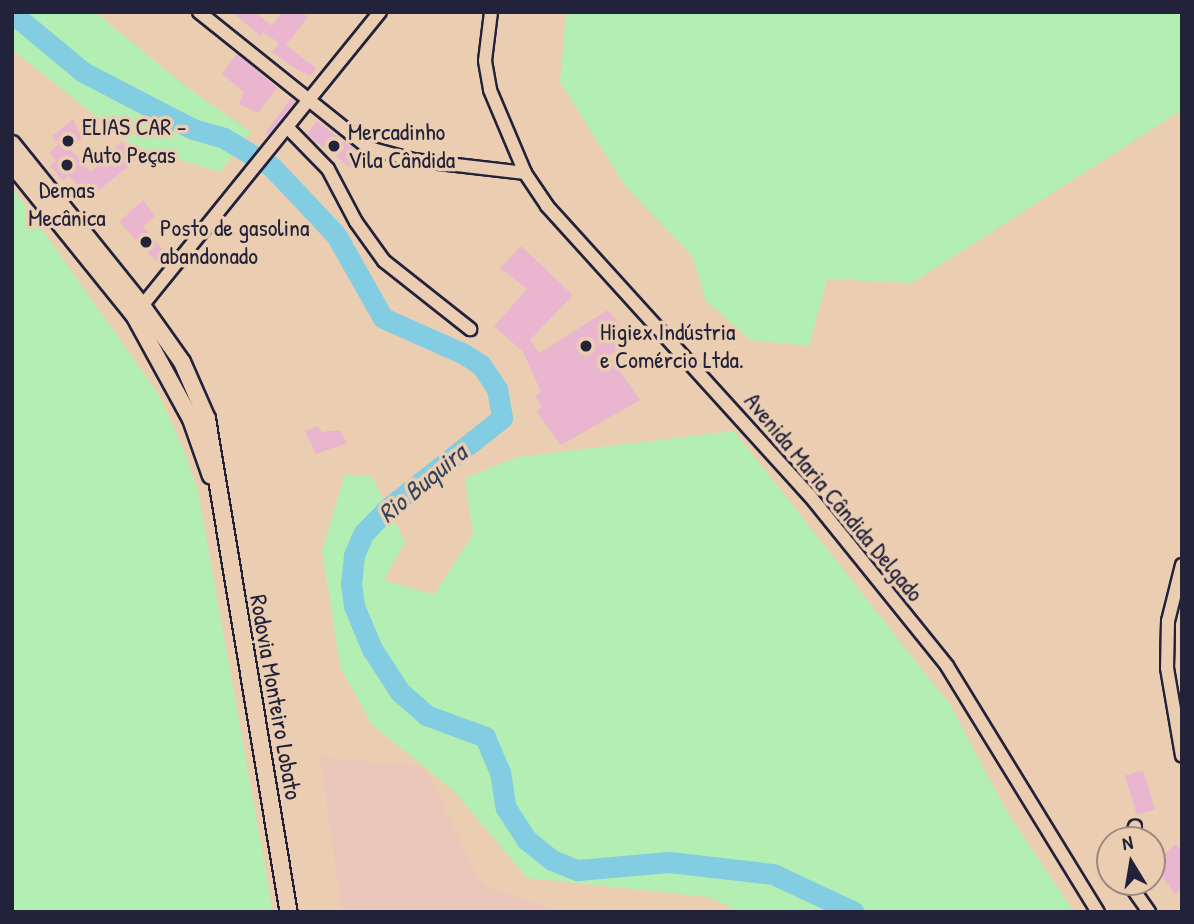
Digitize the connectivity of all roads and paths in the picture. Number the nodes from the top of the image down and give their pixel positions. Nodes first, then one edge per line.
1 (199, 12) edge
2 (380, 12) edge
3 (491, 12) edge
4 (309, 103) junction
5 (288, 128) junction
6 (12, 144) edge
7 (12, 164) edge
8 (524, 173) junction
9 (138, 311) junction
10 (470, 329) dead end
11 (1182, 565) edge
12 (1182, 756) edge
13 (1138, 896) edge
14 (289, 912) edge
15 (1098, 912) edge
16 (1149, 912) edge

1 - 4 street
2 - 4 street
3 - 8 street, Avenida Maria Cândida Delgado
4 - 5 street
4 - 8 street
5 - 9 street
5 - 10 street
6 - 9 main road, Rodovia Monteiro Lobato
7 - 9 main road, Rodovia Monteiro Lobato
8 - 15 street, Avenida Maria Cândida Delgado
9 - 14 main road, Rodovia Monteiro Lobato
11 - 12 street
13 - 16 street

